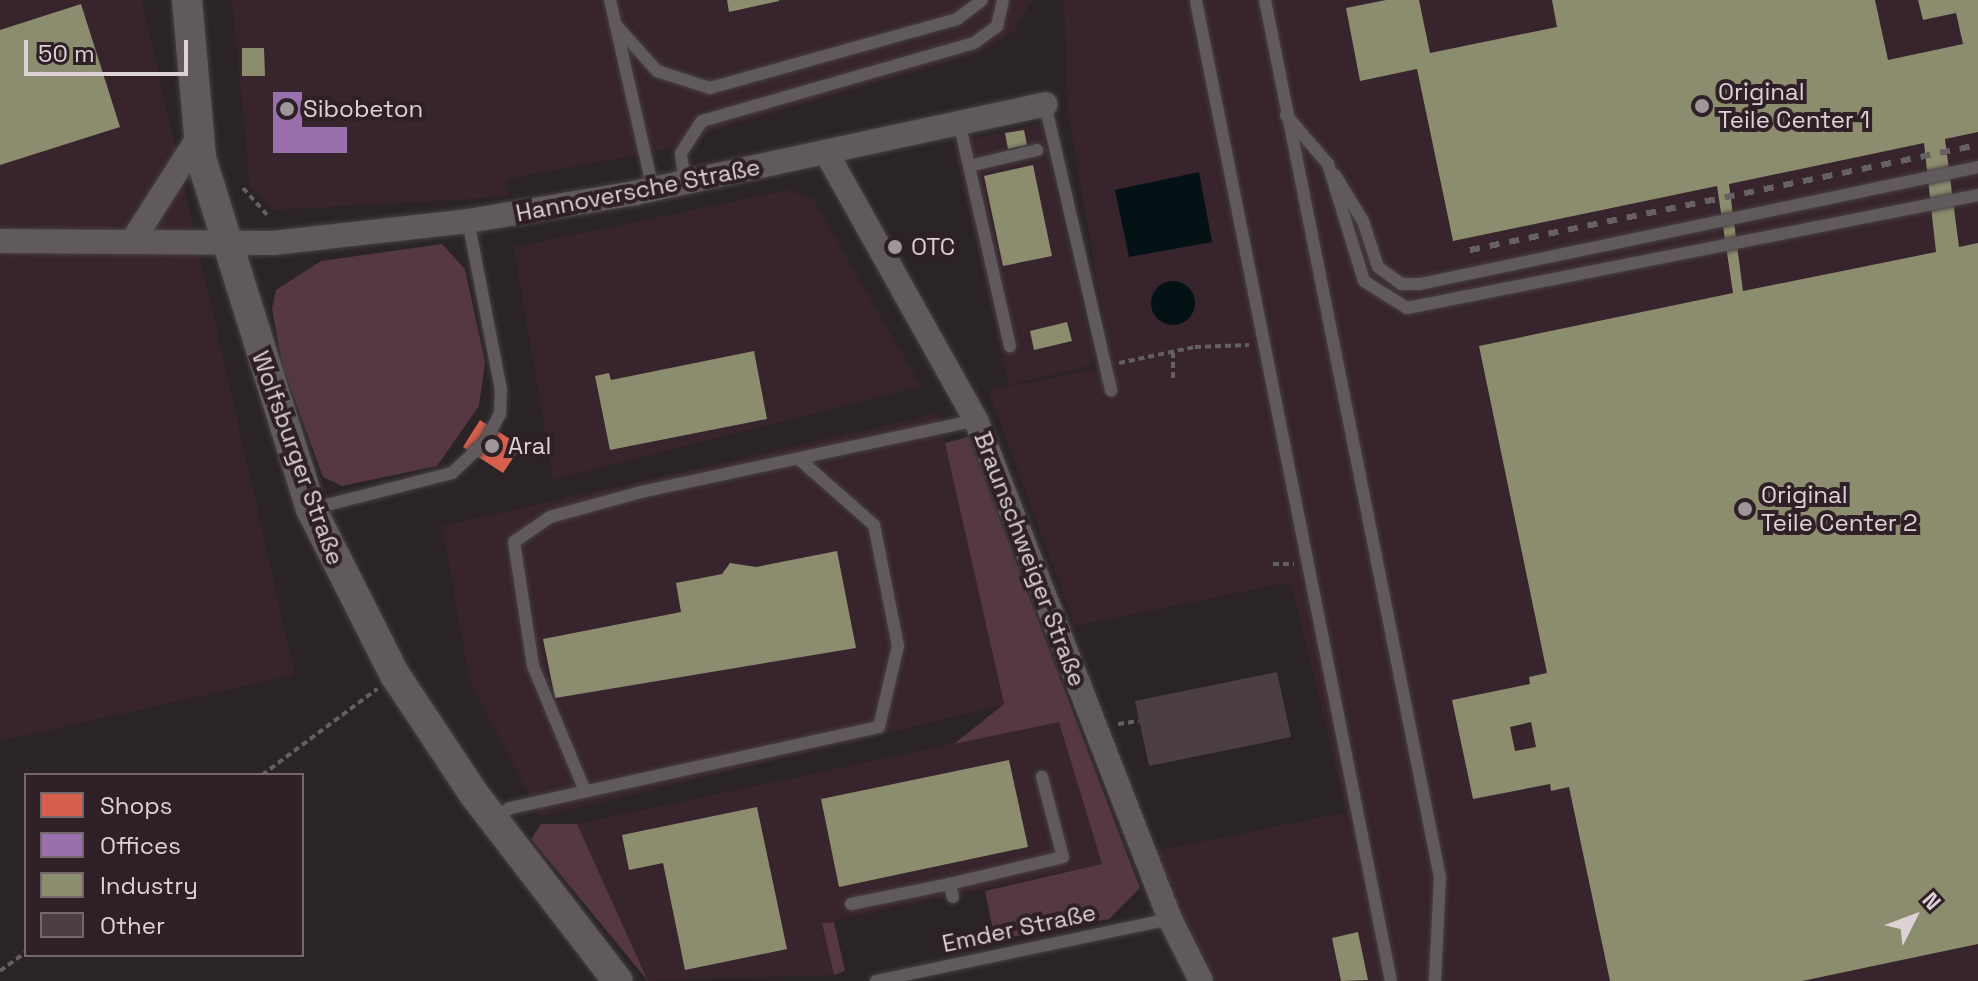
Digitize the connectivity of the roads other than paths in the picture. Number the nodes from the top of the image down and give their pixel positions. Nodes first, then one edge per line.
1 (187, 0) edge
2 (610, 0) edge
3 (982, 0) edge
4 (1003, 0) edge
5 (1265, 0) edge
6 (1196, 1) edge
7 (615, 24) junction
8 (1045, 104) joint
9 (1286, 115) junction
10 (959, 122) junction
11 (200, 135) junction
12 (1037, 150) dead end
13 (826, 152) junction
14 (1328, 164) junction
15 (969, 166) junction
16 (1978, 167) edge
17 (685, 183) junction
18 (653, 190) junction
19 (1978, 195) edge
20 (468, 221) junction
21 (133, 240) junction
22 (0, 241) edge
23 (225, 241) junction
24 (1010, 346) dead end
25 (1111, 391) dead end
26 (976, 420) junction
27 (799, 459) junction
28 (311, 509) junction
29 (1042, 777) dead end
30 (585, 791) junction
31 (493, 820) junction
32 (851, 904) dead end
33 (1170, 919) junction
34 (618, 981) edge
35 (876, 981) edge
36 (1201, 981) edge
37 (1391, 981) edge
38 (1435, 981) edge

1 - 11 street, Wolfsburger Straße
2 - 7 lane
3 - 7 lane
4 - 17 lane
5 - 9 lane
6 - 37 lane
7 - 18 lane
8 - 10 street, Hannoversche Straße
8 - 25 lane
9 - 14 lane
9 - 38 lane
10 - 13 street, Hannoversche Straße
10 - 15 lane
11 - 21 street
11 - 23 street, Wolfsburger Straße
12 - 15 lane
13 - 17 street, Hannoversche Straße
13 - 26 street, Braunschweiger Straße
14 - 16 lane
14 - 19 lane
15 - 24 lane
17 - 18 street, Hannoversche Straße
18 - 20 street, Hannoversche Straße
20 - 23 street, Hannoversche Straße
20 - 28 lane
21 - 22 street, Hannoversche Straße
21 - 23 street, Hannoversche Straße
23 - 28 street, Wolfsburger Straße
26 - 27 lane
26 - 33 street, Braunschweiger Straße
27 - 30 lane
27 - 30 lane
28 - 31 street, Wolfsburger Straße
29 - 32 lane
30 - 31 lane
31 - 34 street, Wolfsburger Straße
33 - 35 lane, Emder Straße
33 - 36 street, Braunschweiger Straße

